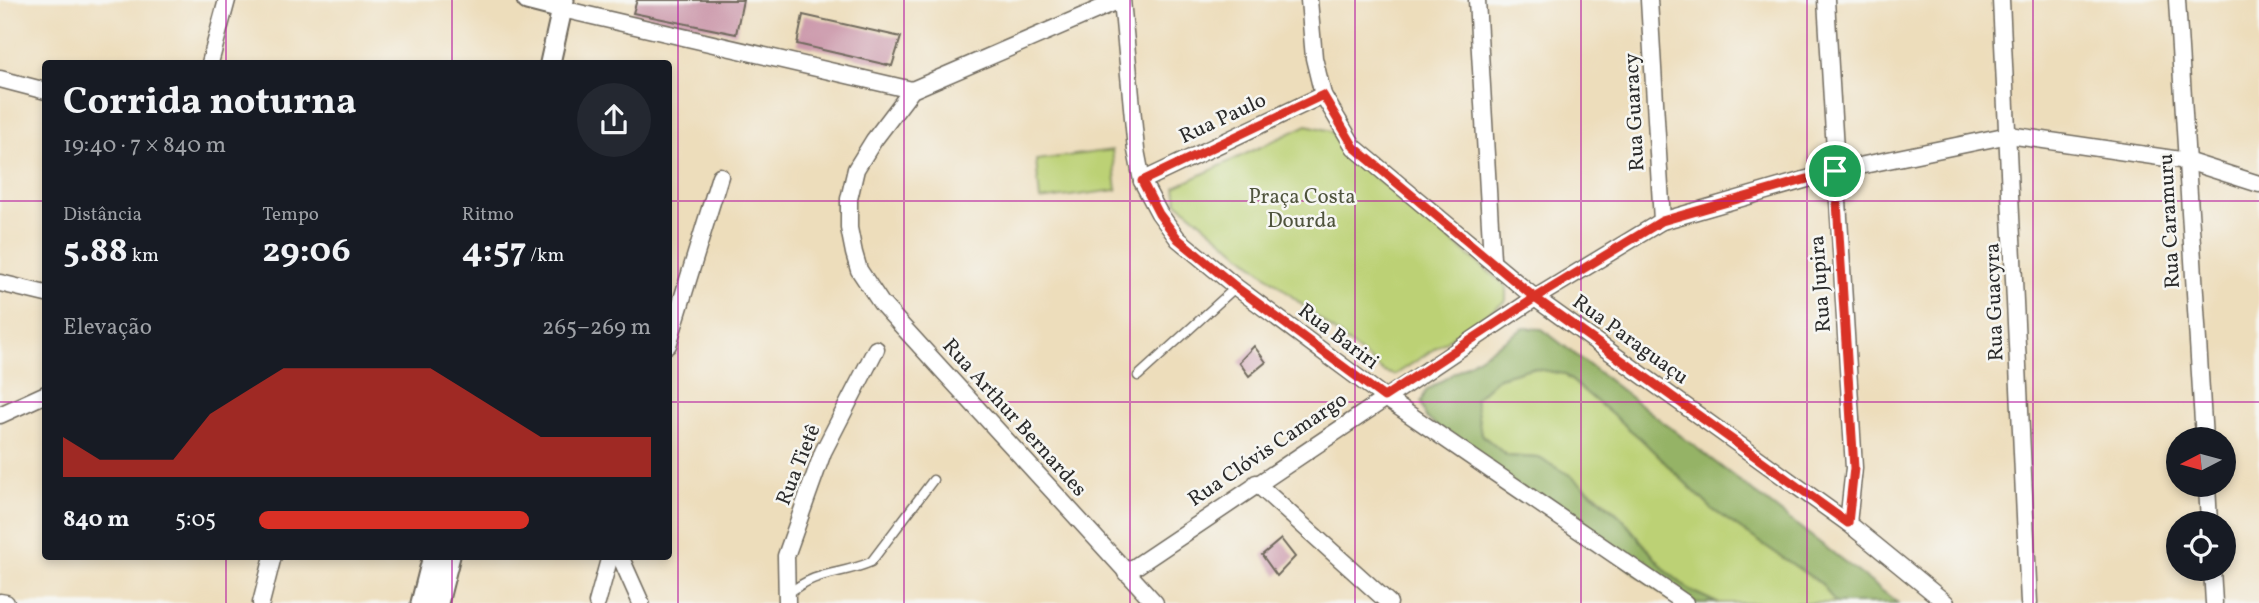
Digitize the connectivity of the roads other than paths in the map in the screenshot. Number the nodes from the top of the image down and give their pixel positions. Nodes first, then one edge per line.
1 (227, 0) edge
2 (527, 0) edge
3 (1121, 0) edge
4 (1309, 0) edge
5 (1477, 0) edge
6 (1650, 0) edge
7 (1826, 0) edge
8 (2001, 0) edge
9 (2177, 0) edge
10 (563, 4) edge
11 (211, 60) edge
12 (551, 60) edge
13 (0, 79) edge
14 (42, 89) edge
15 (912, 90) junction
16 (1323, 95) junction
17 (2009, 135) junction
18 (2187, 161) junction
19 (1835, 171) junction
20 (720, 176) dead end
21 (1142, 181) junction
22 (2259, 184) edge
23 (1662, 221) junction
24 (1492, 259) junction
25 (0, 283) edge
26 (1236, 287) junction
27 (42, 293) edge
28 (1535, 298) junction
29 (672, 329) edge
30 (876, 349) dead end
31 (1138, 376) dead end
32 (42, 396) edge
33 (1384, 397) junction
34 (0, 415) edge
35 (2203, 427) edge
36 (933, 480) dead end
37 (1256, 483) junction
38 (1848, 523) junction
39 (273, 560) edge
40 (432, 560) edge
41 (449, 560) edge
42 (609, 560) edge
43 (622, 560) edge
44 (1126, 573) junction
45 (2213, 581) edge
46 (787, 598) edge
47 (0, 602) edge
48 (6, 603) edge
49 (261, 603) edge
50 (421, 603) edge
51 (438, 603) edge
52 (597, 603) edge
53 (641, 603) edge
54 (1155, 603) edge
55 (1389, 603) edge
56 (1685, 603) edge
57 (1946, 603) edge
58 (2029, 603) edge
59 (2214, 603) edge

1 - 11 street
2 - 10 street
3 - 15 street
3 - 21 street, Rua Bariri
4 - 16 street, Rua Paraguaçu
5 - 24 street
6 - 23 street, Rua Guaracy
7 - 19 street, Rua Jupira
8 - 17 street, Rua Guacyra
9 - 18 street, Rua Caramuru
10 - 12 street
10 - 15 street
13 - 14 street
15 - 44 street, Rua Arthur Bernardes
16 - 21 street, Rua Paulo
16 - 24 street, Rua Paraguaçu
17 - 18 street, Rua Clóvis Camargo
17 - 19 street, Rua Clóvis Camargo
17 - 58 street, Rua Guacyra
18 - 22 street, Rua Clóvis Camargo
18 - 35 street, Rua Caramuru
19 - 23 street, Rua Clóvis Camargo
19 - 38 street, Rua Jupira
20 - 29 street
21 - 26 street, Rua Bariri
23 - 28 street, Rua Clóvis Camargo
24 - 28 street, Rua Paraguaçu
25 - 27 street
26 - 31 lane
26 - 33 street, Rua Bariri
28 - 33 street, Rua Clóvis Camargo
28 - 38 street, Rua Paraguaçu
30 - 46 street, Rua Tietê
32 - 34 street
33 - 37 street, Rua Clóvis Camargo
33 - 56 street, Rua Bariri
36 - 46 lane
37 - 44 street, Rua Clóvis Camargo
37 - 55 street
38 - 57 street, Rua Paraguaçu
39 - 49 street
40 - 50 street
41 - 51 street
42 - 52 street
43 - 53 street
44 - 54 street, Rua Arthur Bernardes
45 - 59 street
47 - 48 street

